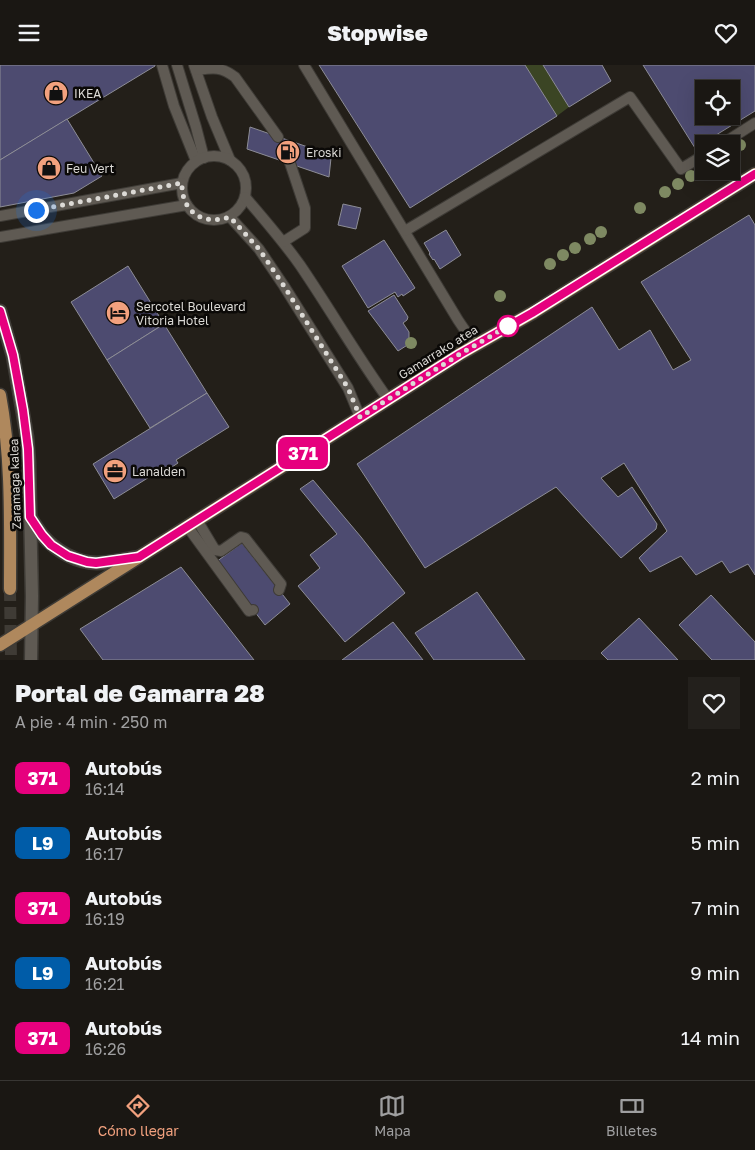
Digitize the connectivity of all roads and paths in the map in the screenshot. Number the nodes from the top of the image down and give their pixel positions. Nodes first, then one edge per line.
1 (162, 65) edge
2 (177, 65) edge
3 (304, 65) edge
4 (195, 68) edge
5 (755, 123) edge
6 (736, 135) edge
7 (278, 137) dead end
8 (200, 160) junction
9 (230, 160) junction
10 (695, 160) edge
11 (290, 163) dead end
12 (755, 174) edge
13 (182, 183) junction
14 (245, 197) junction
15 (187, 205) junction
16 (0, 216) edge
17 (230, 217) junction
18 (404, 231) junction
19 (0, 237) edge
20 (282, 242) junction
21 (0, 311) edge
22 (475, 345) junction
23 (0, 395) edge
24 (388, 399) junction
25 (360, 417) junction
26 (30, 517) junction
27 (192, 523) junction
28 (139, 557) junction
29 (10, 589) tunnel mouth
30 (279, 590) dead end
31 (253, 610) dead end
32 (31, 626) junction
33 (0, 645) edge
34 (31, 660) edge

1 - 8 lane
2 - 8 lane
3 - 18 lane
4 - 7 lane
4 - 9 lane
5 - 6 lane
8 - 9 lane
8 - 13 lane
9 - 14 lane
10 - 18 lane
11 - 20 lane
12 - 22 main road, Gamarrako atea
13 - 15 lane
13 - 16 lane
14 - 17 lane
14 - 20 lane
15 - 17 lane
15 - 19 lane
17 - 25 lane
18 - 22 lane
20 - 24 lane
21 - 26 street, Zaramaga kalea
22 - 24 main road, Gamarrako atea
23 - 29 main road, Zaramaga kalea
24 - 25 main road, Gamarrako atea
25 - 27 main road, Gamarrako atea
26 - 28 street, Gamarrako atea
26 - 32 street, Zaramaga kalea
27 - 28 main road, Gamarrako atea
27 - 30 lane
27 - 31 lane
28 - 32 main road, Gamarrako atea
32 - 33 main road, Gamarrako atea
32 - 34 street, Zaramaga kalea

